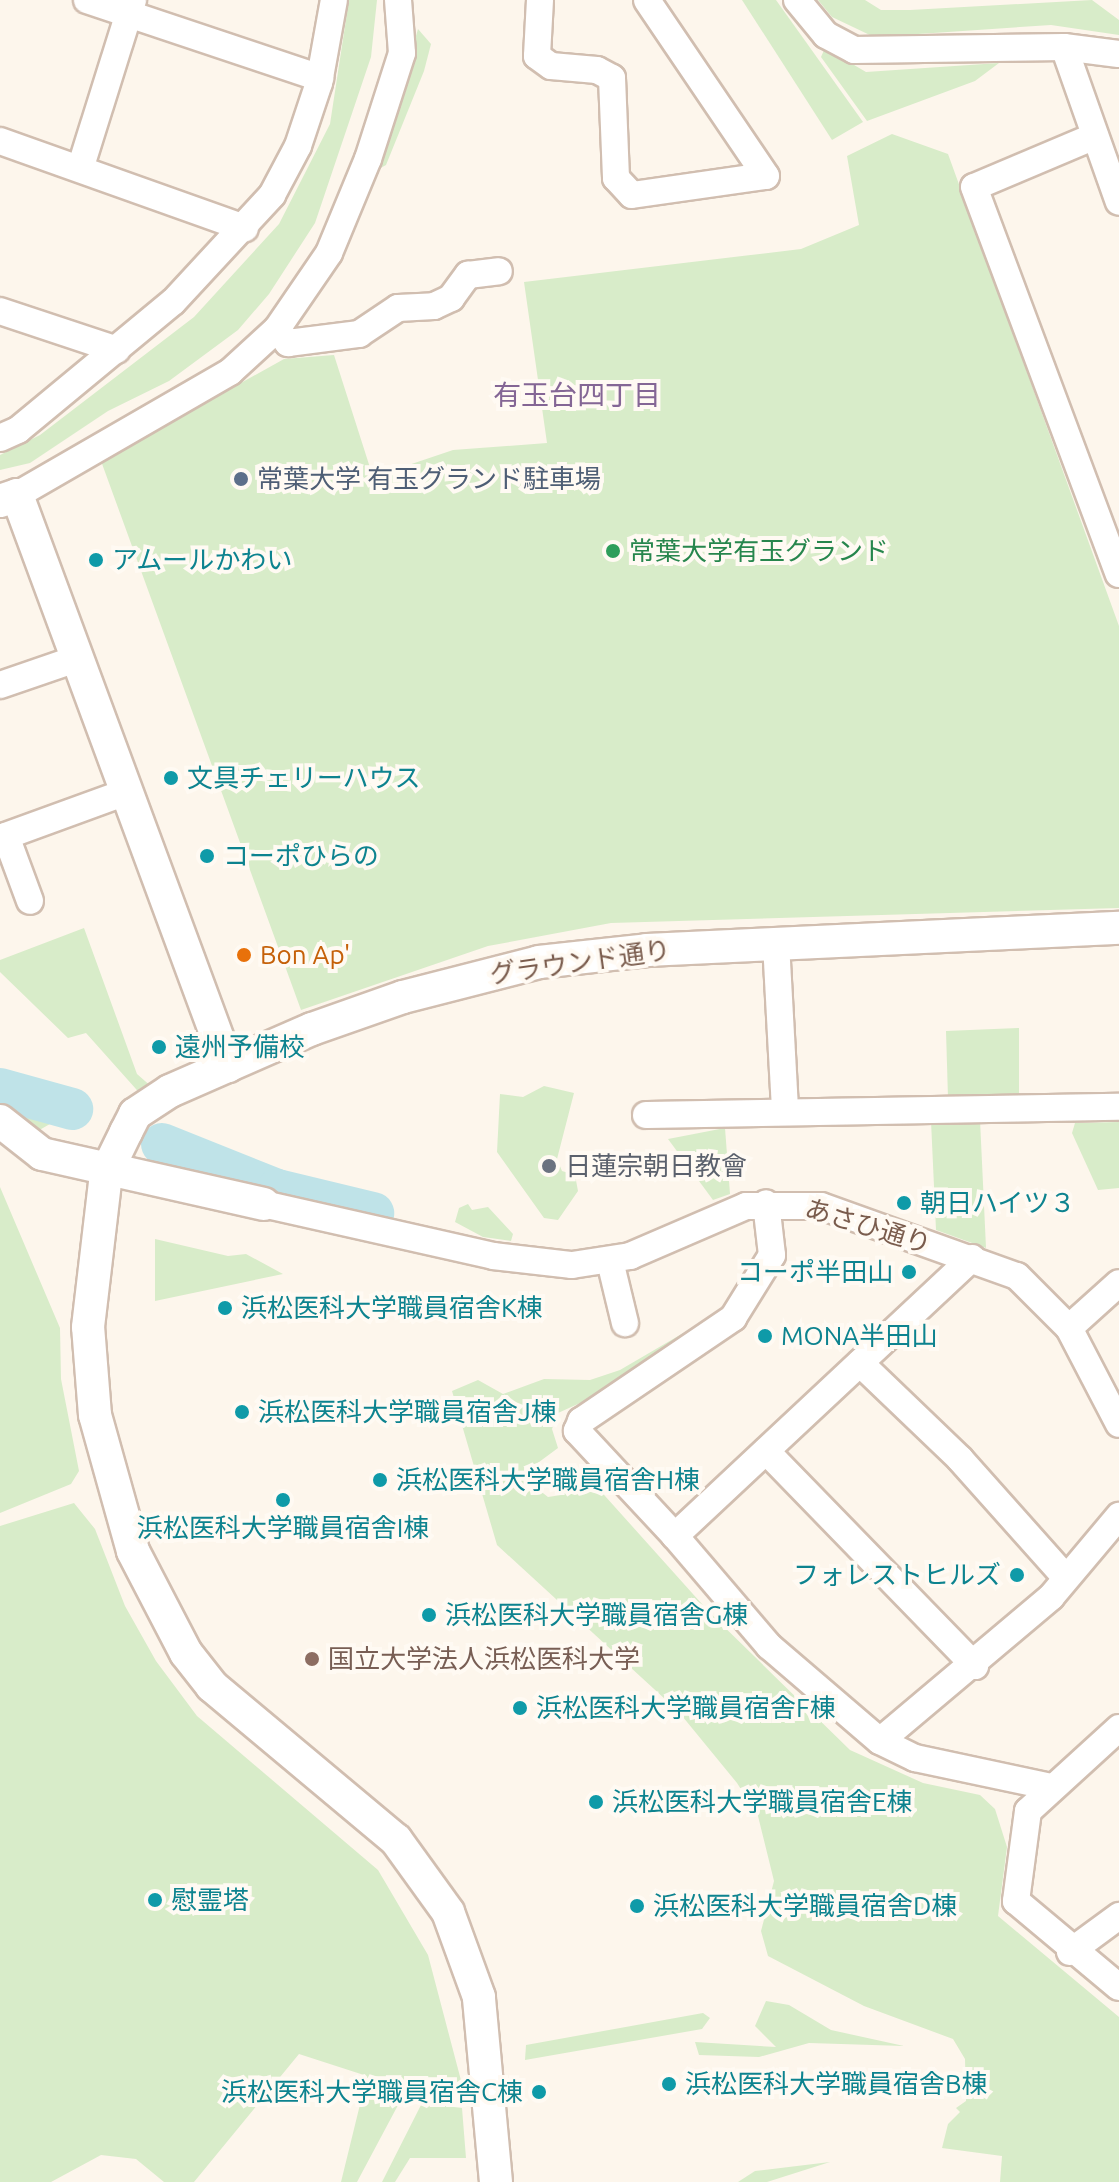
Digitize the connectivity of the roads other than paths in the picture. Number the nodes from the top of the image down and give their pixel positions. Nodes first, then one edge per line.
1 (87, 0) edge
2 (334, 0) edge
3 (398, 0) edge
4 (540, 0) edge
5 (647, 0) edge
6 (797, 0) edge
7 (132, 8) edge
8 (1064, 47) junction
9 (1119, 54) edge
10 (320, 78) junction
11 (1095, 136) junction
12 (0, 141) edge
13 (81, 166) junction
14 (1119, 202) edge
15 (245, 228) junction
16 (499, 271) dead end
17 (0, 311) edge
18 (277, 329) junction
19 (117, 350) junction
20 (0, 438) edge
21 (9, 498) edge
22 (1119, 574) edge
23 (79, 658) junction
24 (0, 685) edge
25 (129, 791) junction
26 (3, 837) edge
27 (30, 901) dead end
28 (1119, 928) edge
29 (776, 943) junction
30 (228, 1066) junction
31 (1119, 1107) edge
32 (785, 1110) junction
33 (646, 1115) dead end
34 (0, 1121) edge
35 (106, 1173) junction
36 (766, 1203) junction
37 (263, 1204) joint
38 (972, 1258) junction
39 (610, 1261) junction
40 (1119, 1283) edge
41 (625, 1323) dead end
42 (1069, 1328) junction
43 (860, 1363) junction
44 (1119, 1424) edge
45 (766, 1451) junction
46 (1119, 1516) edge
47 (675, 1536) junction
48 (1066, 1578) junction
49 (975, 1666) junction
50 (1119, 1728) edge
51 (880, 1741) junction
52 (1051, 1787) junction
53 (1119, 1916) edge
54 (1070, 1952) junction
55 (1119, 1987) edge
56 (496, 2182) edge

1 - 7 street
2 - 10 street
3 - 18 street
4 - 5 street
6 - 8 street
7 - 10 street
7 - 13 street
8 - 9 street
8 - 11 street
10 - 15 street
11 - 14 street
11 - 22 street
12 - 13 street
13 - 15 street
15 - 19 street
16 - 18 street
17 - 19 street
18 - 21 street
19 - 20 street
21 - 23 street
23 - 24 street
23 - 25 street
25 - 26 street
25 - 30 street
26 - 27 street
28 - 29 street, グラウンド通り
29 - 30 street, グラウンド通り
29 - 32 street
30 - 35 street, グラウンド通り
31 - 32 street
32 - 33 street
34 - 35 street
35 - 37 street
35 - 56 street, グラウンド通り
36 - 38 street, あさひ通り
36 - 39 street, あさひ通り
36 - 47 street
37 - 39 street, あさひ通り
38 - 42 street, あさひ通り
38 - 43 street
39 - 41 street
40 - 42 street
42 - 44 street, あさひ通り
43 - 45 street
43 - 48 street
45 - 47 street
45 - 49 street
46 - 48 street
47 - 51 street
48 - 49 street
49 - 51 street
50 - 52 street
51 - 52 street
52 - 54 street
53 - 54 street
54 - 55 street

